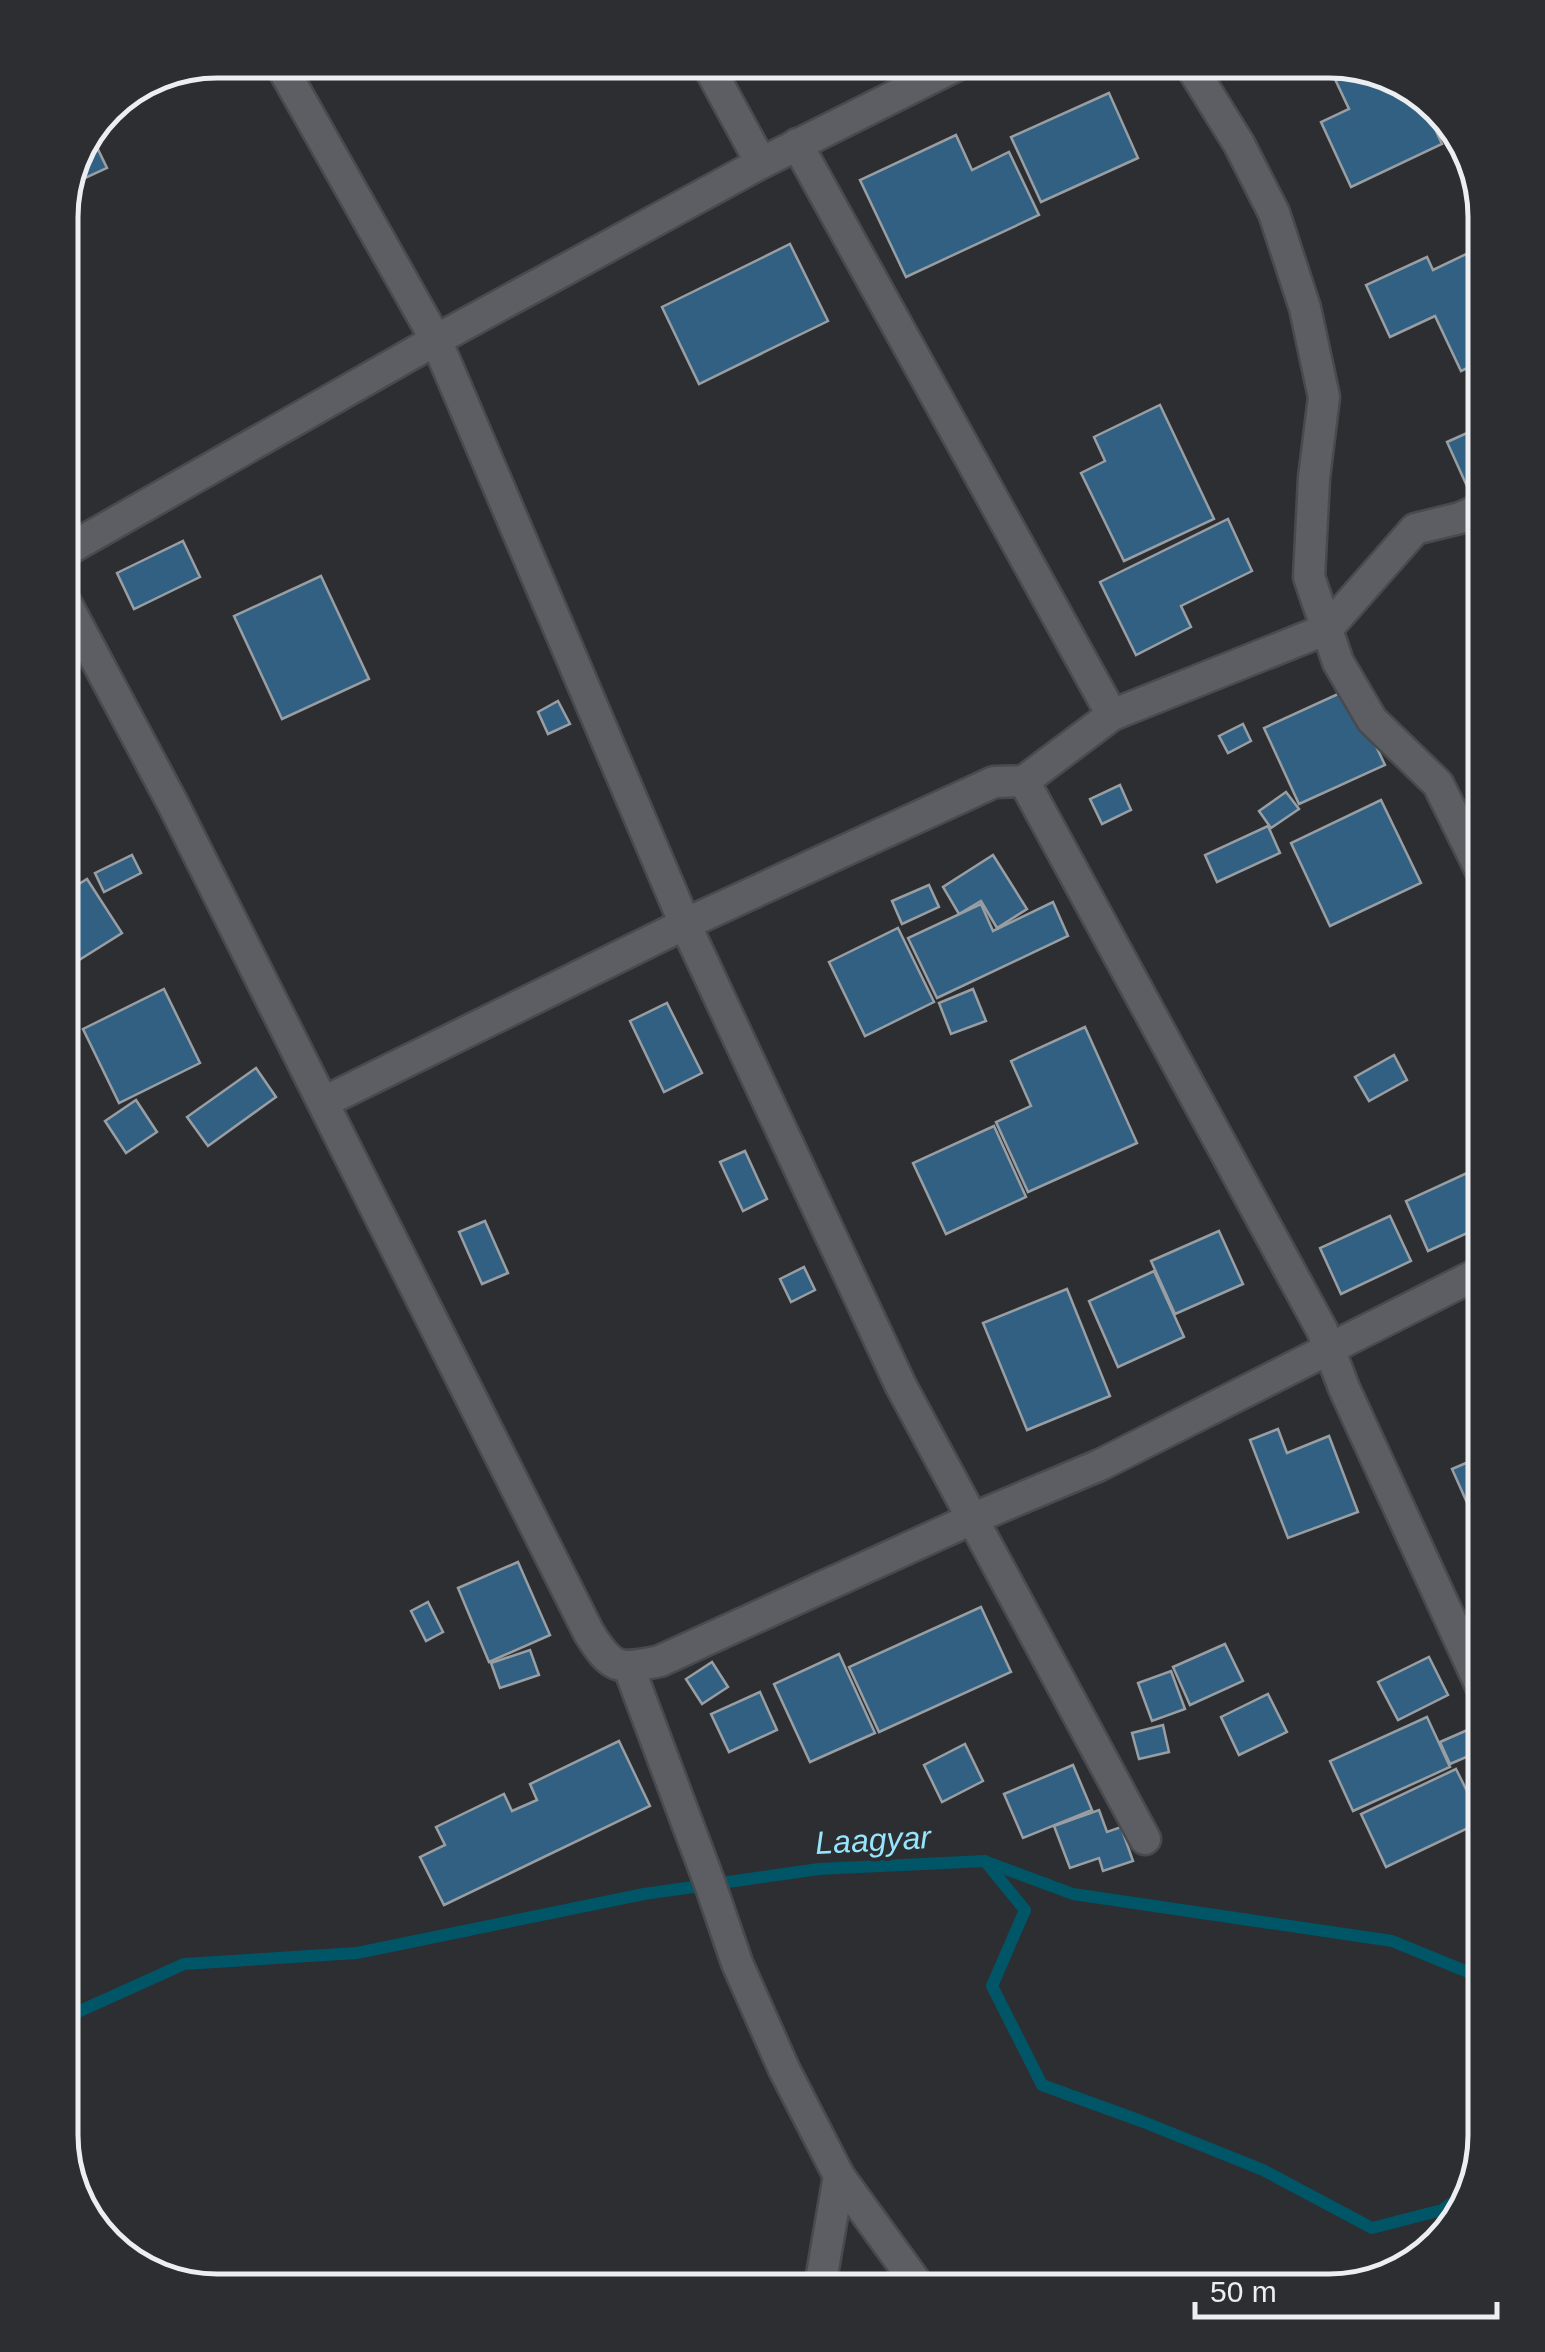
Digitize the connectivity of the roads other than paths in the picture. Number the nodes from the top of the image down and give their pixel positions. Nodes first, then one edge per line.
1 (288, 77) edge
2 (714, 77) edge
3 (931, 78) edge
4 (1198, 78) edge
5 (796, 144) junction
6 (761, 163) junction
7 (436, 340) junction
8 (1468, 514) edge
9 (78, 544) edge
10 (78, 625) edge
11 (1327, 629) junction
12 (1112, 714) junction
13 (1024, 781) junction
14 (1468, 845) edge
15 (685, 924) junction
16 (324, 1102) junction
17 (1468, 1279) edge
18 (1330, 1348) junction
19 (974, 1518) junction
20 (1468, 1658) edge
21 (629, 1668) junction
22 (1145, 1839) dead end
23 (839, 2176) junction
24 (822, 2274) edge
25 (910, 2274) edge

1 - 7 street
2 - 6 street
3 - 5 street
4 - 11 street
5 - 6 street
5 - 12 street
6 - 7 street
7 - 9 street
7 - 15 street
8 - 11 street
10 - 16 street
11 - 12 street
11 - 14 street
12 - 13 street
13 - 15 street
13 - 18 street
15 - 16 street
15 - 19 street
16 - 21 street
17 - 18 street
18 - 19 street
18 - 20 street
19 - 21 street
19 - 22 street
21 - 23 street
23 - 24 street
23 - 25 street

